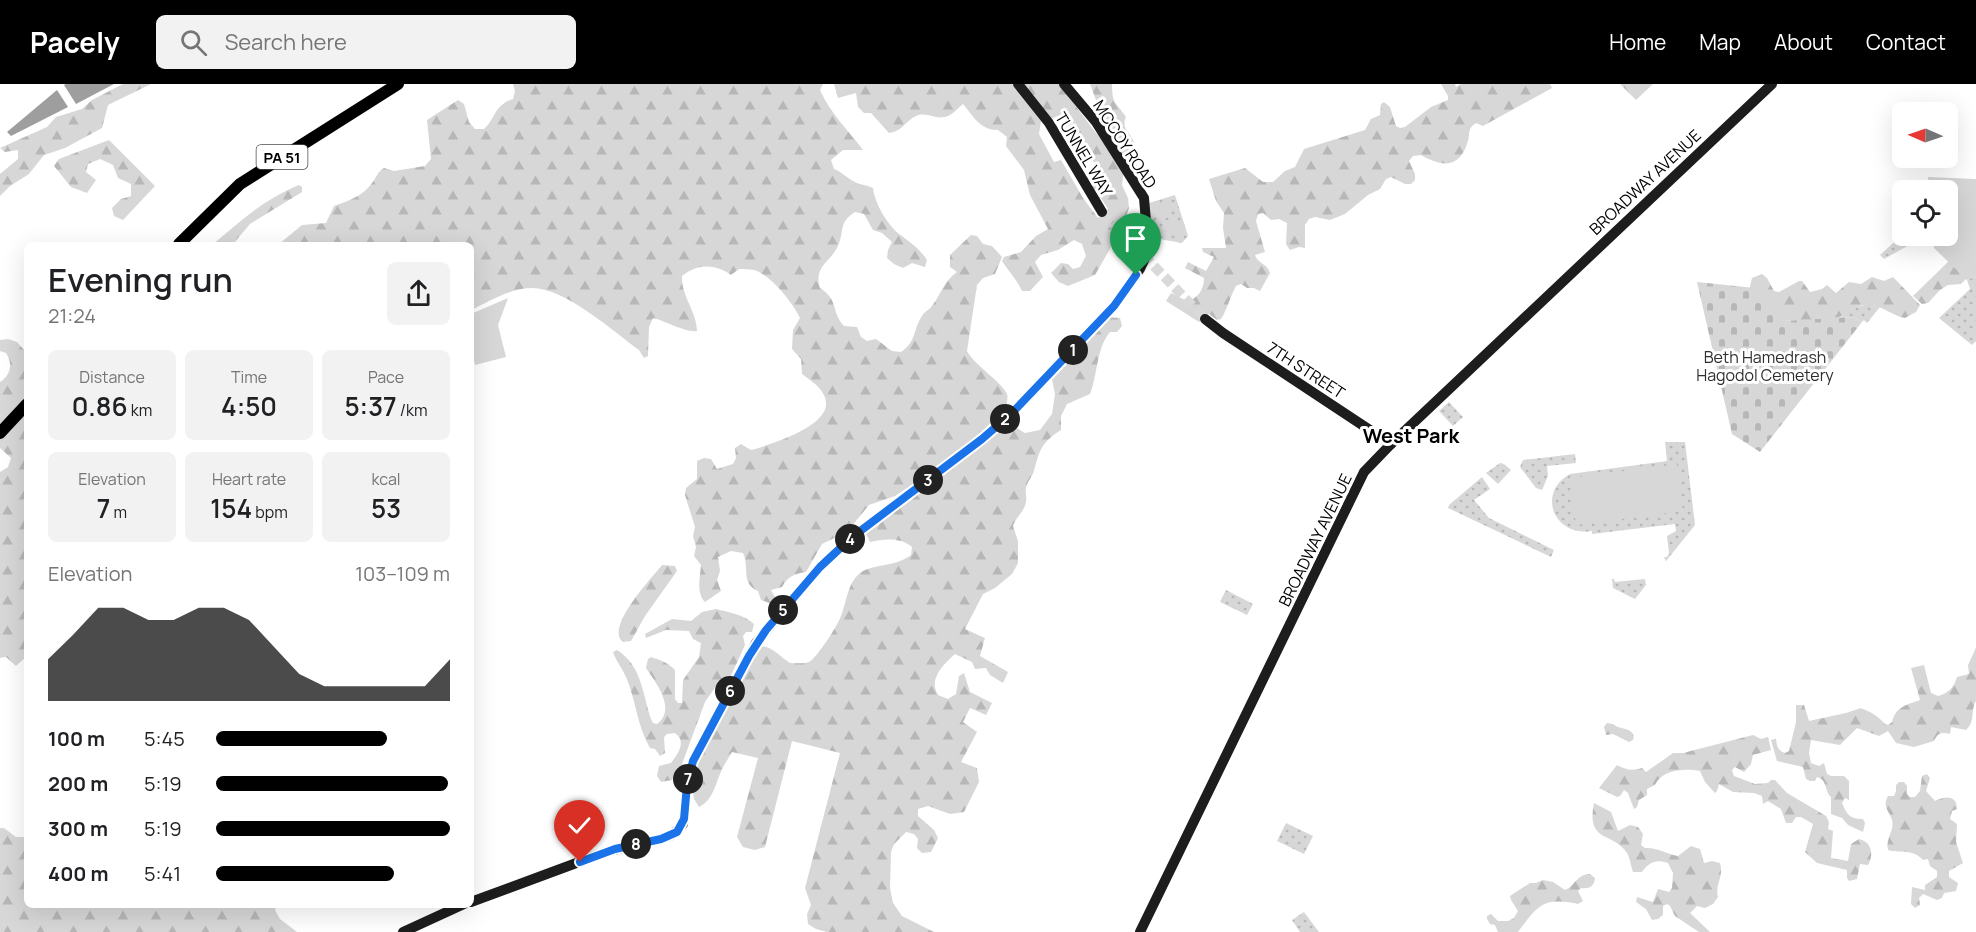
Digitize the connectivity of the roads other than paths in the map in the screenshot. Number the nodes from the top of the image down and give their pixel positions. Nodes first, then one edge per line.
1 (398, 84) edge
2 (1018, 84) edge
3 (1064, 84) edge
4 (1772, 84) edge
5 (1102, 212) tunnel mouth
6 (180, 242) edge
7 (1205, 319) tunnel mouth
8 (24, 407) edge
9 (0, 433) edge
10 (1391, 444) junction
11 (474, 901) edge
12 (455, 908) edge
13 (403, 932) edge
14 (1140, 932) edge

1 - 6 main road, PA 51
2 - 5 street, TUNNEL WAY
3 - 11 street, MCCOY ROAD
4 - 10 street, BROADWAY AVENUE
7 - 10 street, 7TH STREET
8 - 9 main road
10 - 14 street, BROADWAY AVENUE
12 - 13 street

